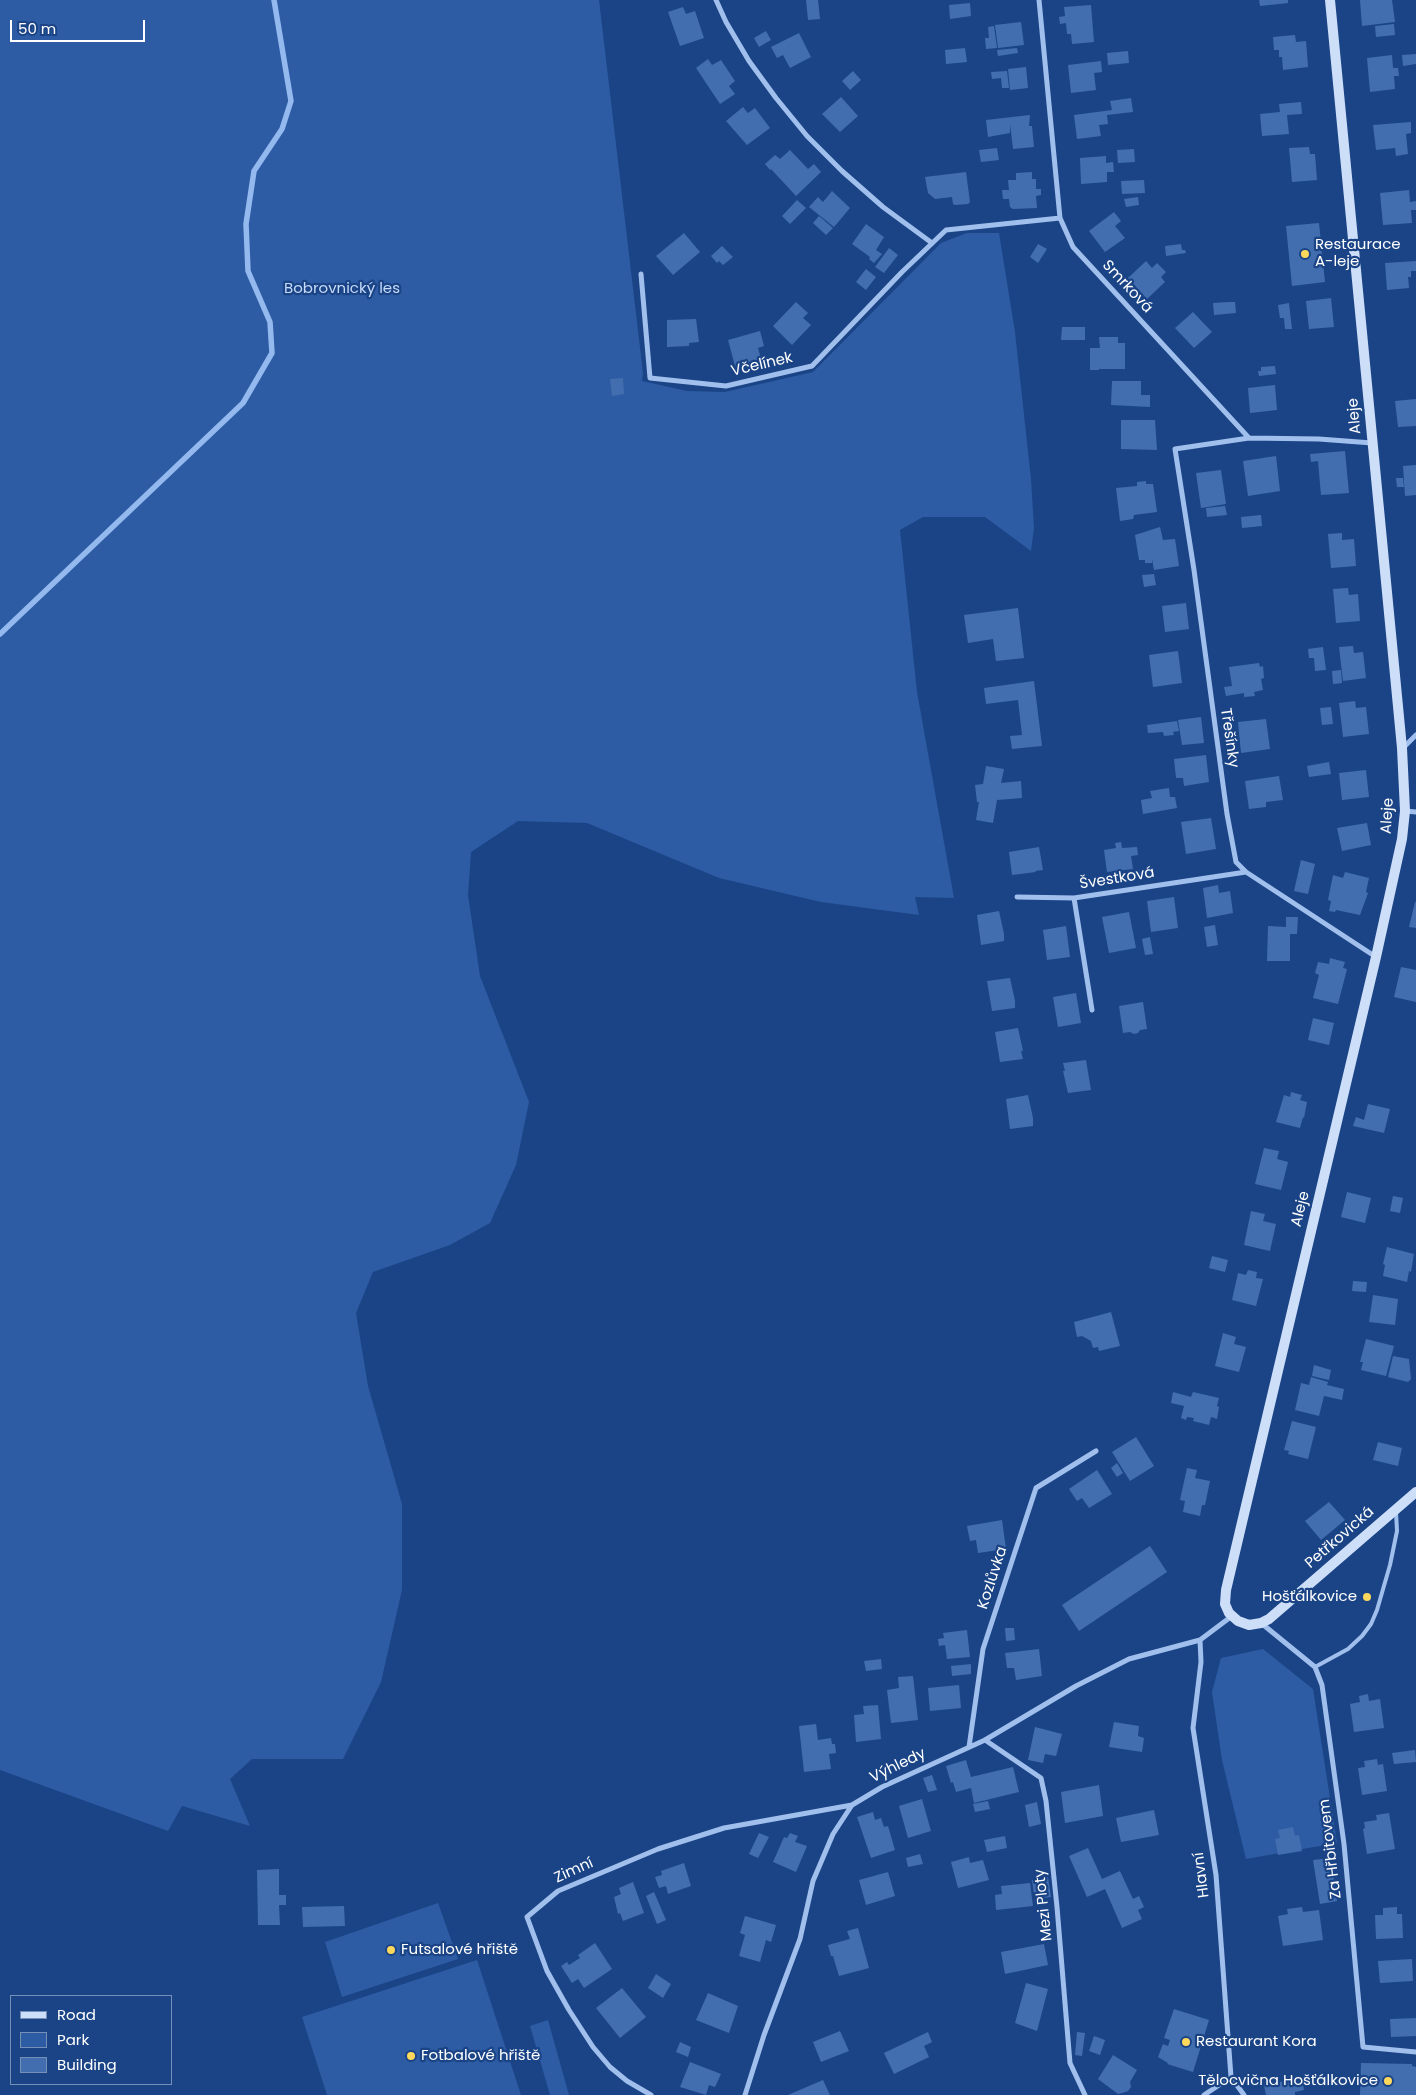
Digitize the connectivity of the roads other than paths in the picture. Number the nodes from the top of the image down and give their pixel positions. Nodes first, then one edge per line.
1 (716, 0) edge
2 (1039, 0) edge
3 (1330, 0) edge
4 (1060, 218) junction
5 (932, 243) junction
6 (642, 274) dead end
7 (1249, 438) junction
8 (1373, 443) junction
9 (1416, 735) edge
10 (1402, 748) junction
11 (1411, 812) edge
12 (1246, 872) junction
13 (1017, 898) dead end
14 (1074, 898) junction
15 (1376, 957) junction
16 (1092, 1010) dead end
17 (1096, 1450) dead end
18 (1416, 1492) edge
19 (1395, 1510) junction
20 (1232, 1616) junction
21 (1261, 1623) junction
22 (1200, 1640) junction
23 (1314, 1667) junction
24 (984, 1740) junction
25 (969, 1747) junction
26 (852, 1805) junction
27 (1416, 2052) edge
28 (1230, 2077) junction
29 (651, 2095) edge
30 (745, 2095) edge
31 (1085, 2095) edge
32 (1204, 2095) edge
33 (1244, 2095) edge

1 - 5 street
2 - 4 street, Smrková
3 - 8 street, Aleje
4 - 5 street, Včelínek
4 - 7 street, Smrková
5 - 6 street, Včelínek
7 - 8 street
7 - 12 street, Třešínky
8 - 10 street, Aleje
9 - 10 street
10 - 11 street, Aleje
11 - 15 street, Aleje
12 - 14 street, Švestková
12 - 15 street, Třešínky
13 - 14 street
14 - 16 street, Švestková
15 - 20 street, Aleje
17 - 25 street, Kozlůvka
18 - 19 street, Petřkovická
19 - 21 street, Petřkovická
19 - 23 lane
20 - 21 street
20 - 22 street, Výhledy
21 - 23 street, Za Hřbitovem
22 - 24 street, Výhledy
22 - 28 street, Hlavní
23 - 27 street, Za Hřbitovem
24 - 25 street, Výhledy
24 - 31 street, Mezi Ploty
25 - 26 street, Výhledy
26 - 29 street, Zimní
26 - 30 street, Výhledy
28 - 32 street
28 - 33 street

